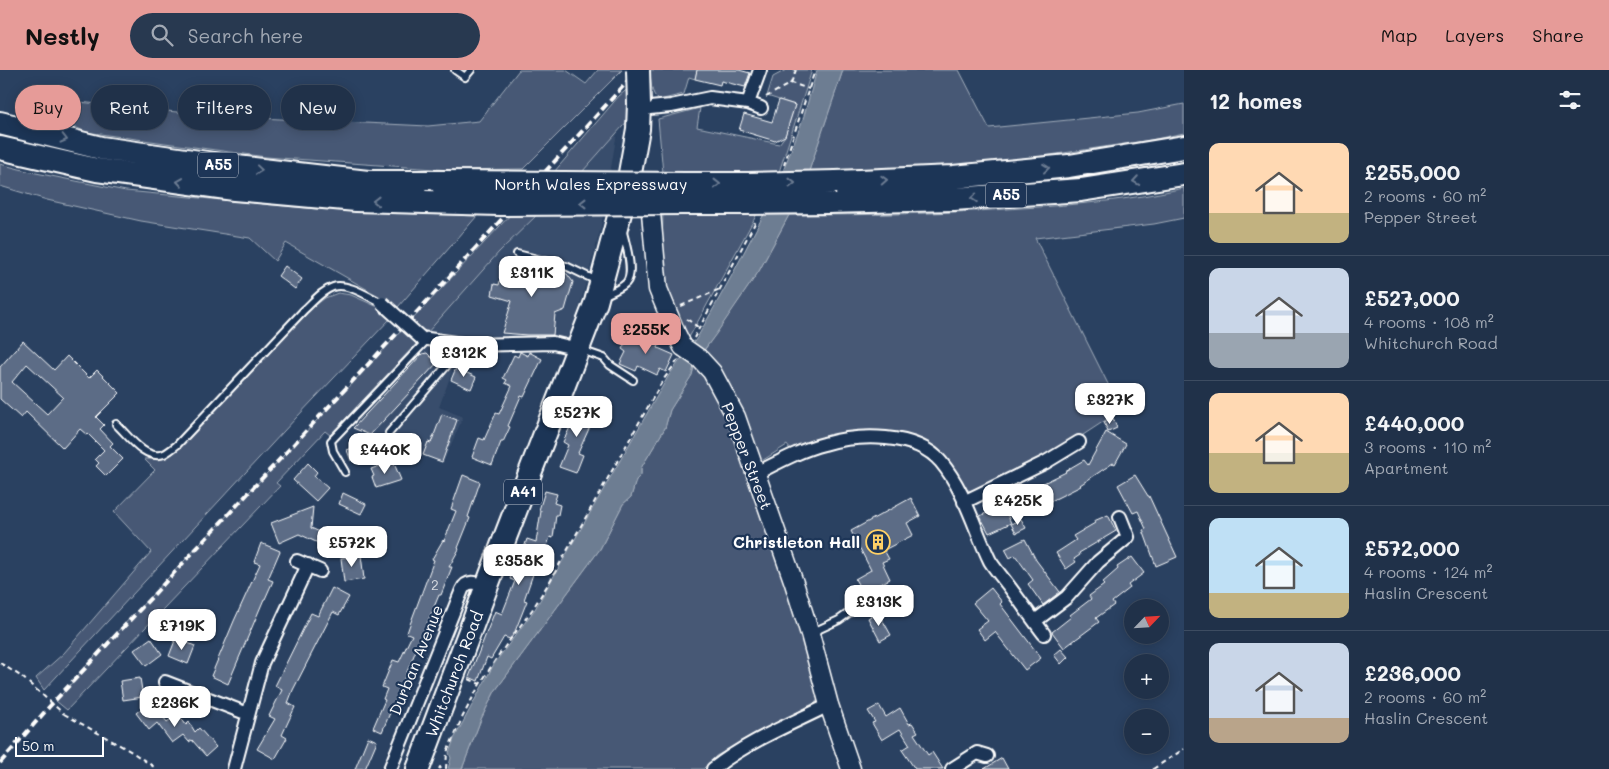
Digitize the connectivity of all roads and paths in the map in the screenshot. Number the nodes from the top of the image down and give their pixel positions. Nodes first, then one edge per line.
1 (455, 70) edge
2 (471, 70) edge
3 (638, 70) edge
4 (760, 70) edge
5 (796, 70) edge
6 (815, 70) edge
7 (791, 83) junction
8 (809, 89) junction
9 (754, 105) junction
10 (639, 106) junction
11 (0, 123) edge
12 (1184, 147) edge
13 (0, 148) edge
14 (781, 172) dead end
15 (630, 173) dead end
16 (1184, 174) edge
17 (831, 192) junction
18 (685, 193) junction
19 (750, 200) junction
20 (651, 213) dead end
21 (620, 215) dead end
22 (517, 254) dead end
23 (720, 289) junction
24 (599, 293) junction
25 (382, 303) joint
26 (680, 307) dead end
27 (699, 328) dead end
28 (425, 339) junction
29 (469, 345) junction
30 (578, 349) junction
31 (689, 354) junction
32 (633, 380) dead end
33 (116, 424) dead end
34 (389, 433) dead end
35 (1079, 442) dead end
36 (345, 472) dead end
37 (755, 474) junction
38 (964, 502) junction
39 (1120, 517) dead end
40 (308, 565) dead end
41 (487, 586) junction
42 (872, 596) dead end
43 (1034, 622) junction
44 (810, 634) junction
45 (1044, 634) dead end
46 (0, 663) edge
47 (166, 682) dead end
48 (829, 705) junction
49 (248, 714) junction
50 (1184, 749) edge
51 (987, 756) dead end
52 (157, 769) edge
53 (234, 769) edge
54 (390, 769) edge
55 (418, 769) edge
56 (446, 769) edge
57 (713, 769) edge
58 (851, 769) edge
59 (952, 769) edge
60 (1152, 769) edge

1 - 2 lane
3 - 10 highway, bridge
4 - 9 street
5 - 7 path
6 - 8 path
7 - 8 path
7 - 9 path
8 - 14 path
9 - 10 street
10 - 15 highway
11 -> 18 highway, North Wales Expressway / A55, bridge
17 -> 12 highway, North Wales Expressway / A55
18 -> 13 highway, North Wales Expressway / A55, bridge
16 -> 17 highway, North Wales Expressway / A55
17 - 19 highway, North Wales Expressway / A55, bridge
18 - 19 highway, North Wales Expressway / A55
19 - 23 path
20 - 31 street, Pepper Street
21 - 24 highway, Whitchurch Road / A41
22 - 24 lane
23 - 26 path
23 - 27 path
24 - 30 highway, Whitchurch Road / A41
25 - 28 street, bridge
25 - 33 lane
28 - 29 street
28 - 36 lane
29 - 30 street
29 - 34 lane
30 - 32 lane
30 - 41 highway, Whitchurch Road / A41
31 - 37 street, Pepper Street
31 - 56 path
35 - 38 street
37 - 38 street
37 - 44 street, Pepper Street
38 - 43 street
39 - 43 street
40 - 49 street
41 - 54 street, Durban Avenue
41 - 55 highway, Whitchurch Road / A41
42 - 44 lane
43 - 45 street
44 - 48 street, Pepper Street
46 - 52 path, bridge
47 - 49 street
48 - 57 street
48 - 58 street, Pepper Street
49 - 53 street
50 - 60 path
51 - 59 street

